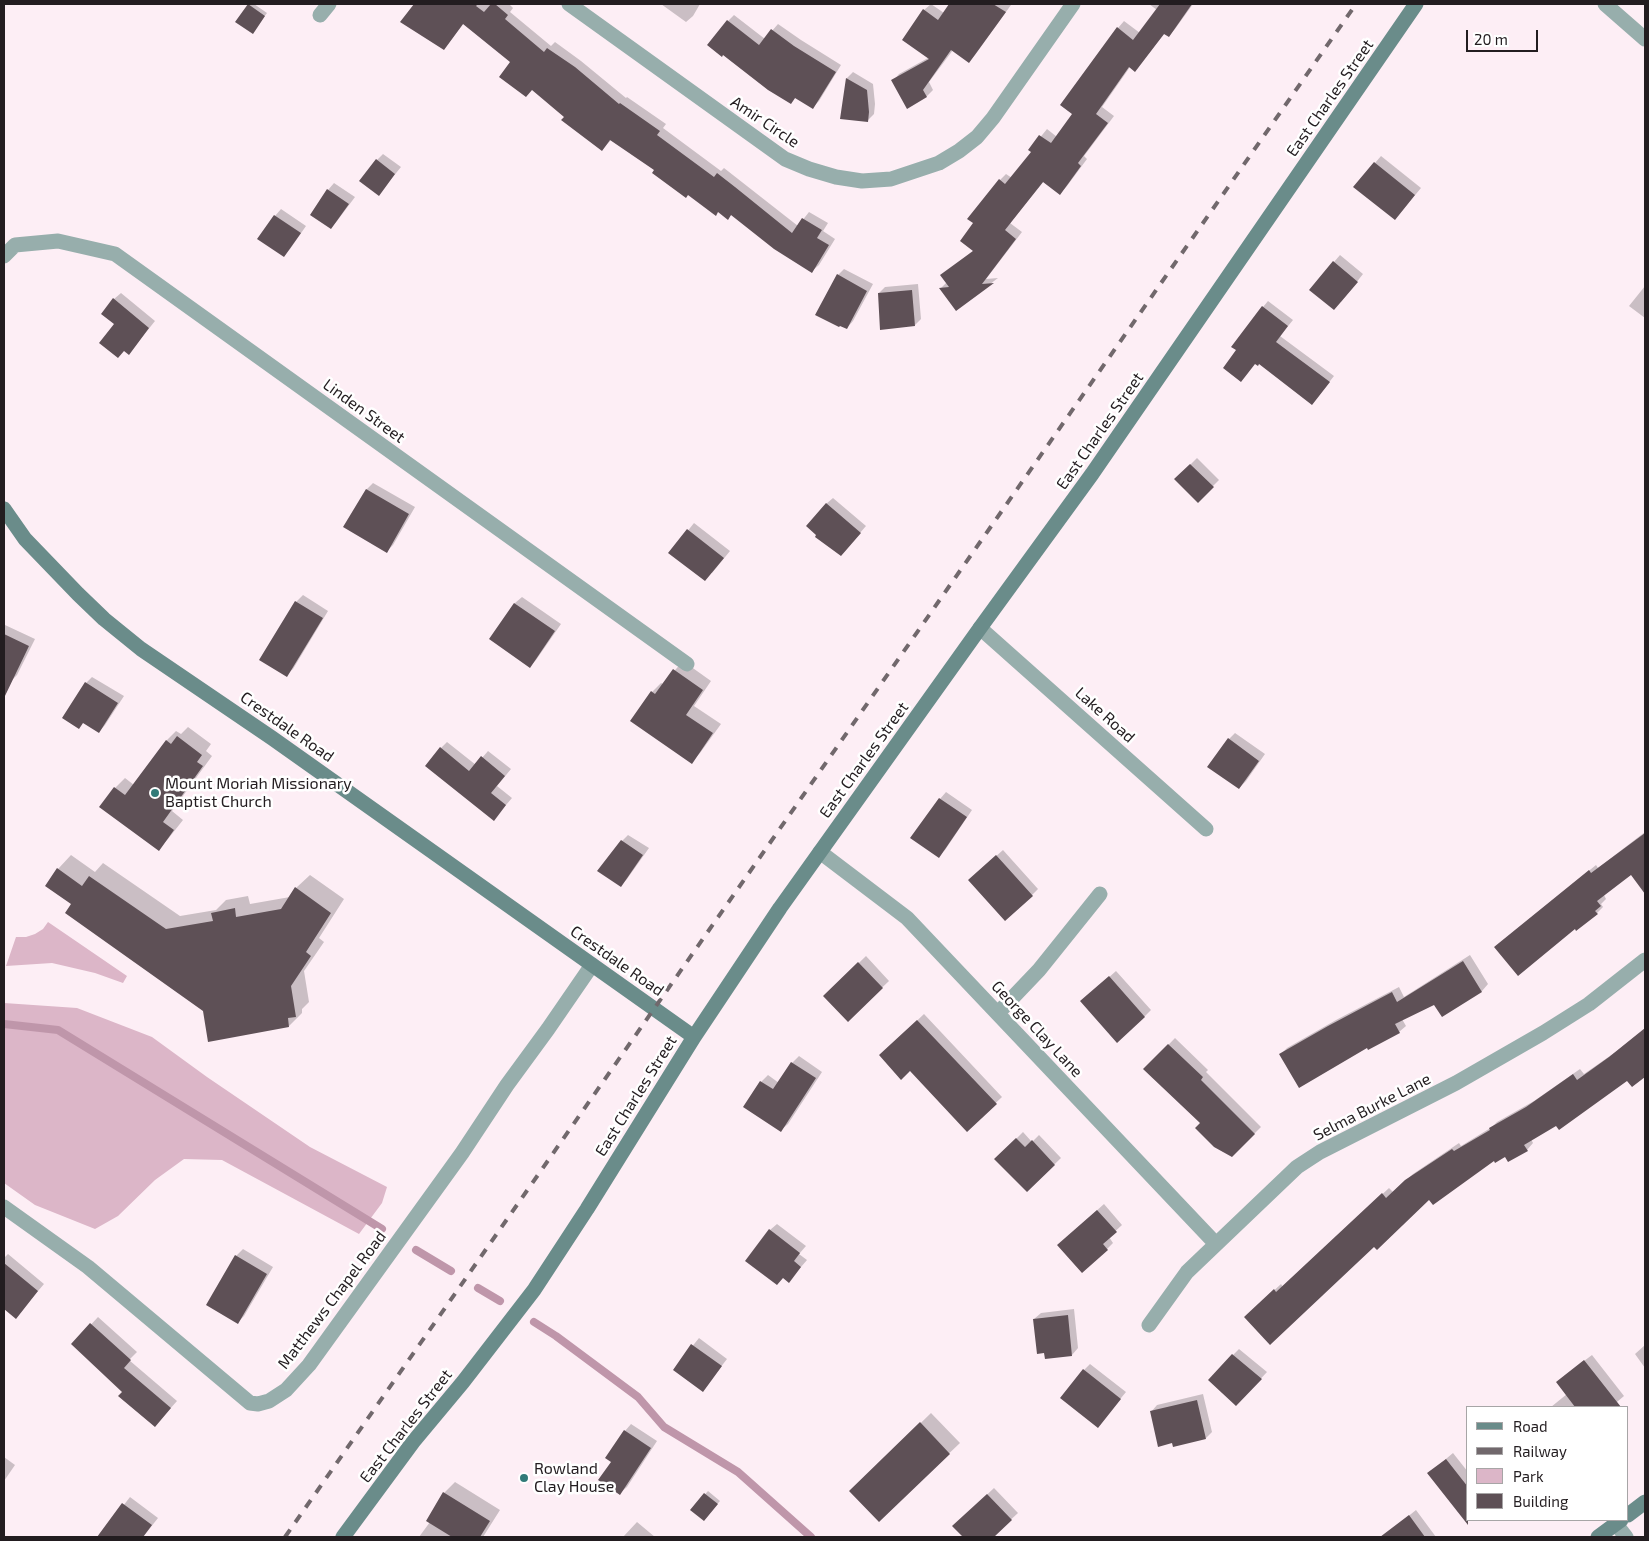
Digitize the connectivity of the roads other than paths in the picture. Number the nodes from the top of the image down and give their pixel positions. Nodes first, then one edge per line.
1 (569, 4) edge
2 (1073, 4) edge
3 (1416, 4) edge
4 (1605, 4) edge
5 (1645, 39) edge
6 (4, 256) edge
7 (4, 509) edge
8 (980, 628) junction
9 (687, 664) dead end
10 (1206, 829) dead end
11 (820, 852) junction
12 (1100, 894) dead end
13 (1645, 960) edge
14 (592, 965) junction
15 (998, 1013) junction
16 (694, 1037) junction
17 (4, 1208) edge
18 (1216, 1244) junction
19 (1149, 1325) dead end
20 (1645, 1502) edge
21 (1629, 1515) edge
22 (1621, 1521) edge
23 (1622, 1521) edge
24 (343, 1537) edge
25 (1598, 1537) edge
26 (1626, 1537) edge

1 - 2 street, Amir Circle
3 - 8 street, East Charles Street
4 - 5 street
6 - 9 street, Linden Street
7 - 14 street, Crestdale Road
8 - 10 street, Lake Road
8 - 11 street, East Charles Street
11 - 15 street, George Clay Lane
11 - 16 street, East Charles Street
12 - 15 street
13 - 18 street, Selma Burke Lane
14 - 16 street, Crestdale Road
14 - 17 street, Matthews Chapel Road
15 - 18 street, George Clay Lane
16 - 24 street, East Charles Street
18 - 19 street, Selma Burke Lane
20 - 21 street
22 - 25 street
23 - 26 street

